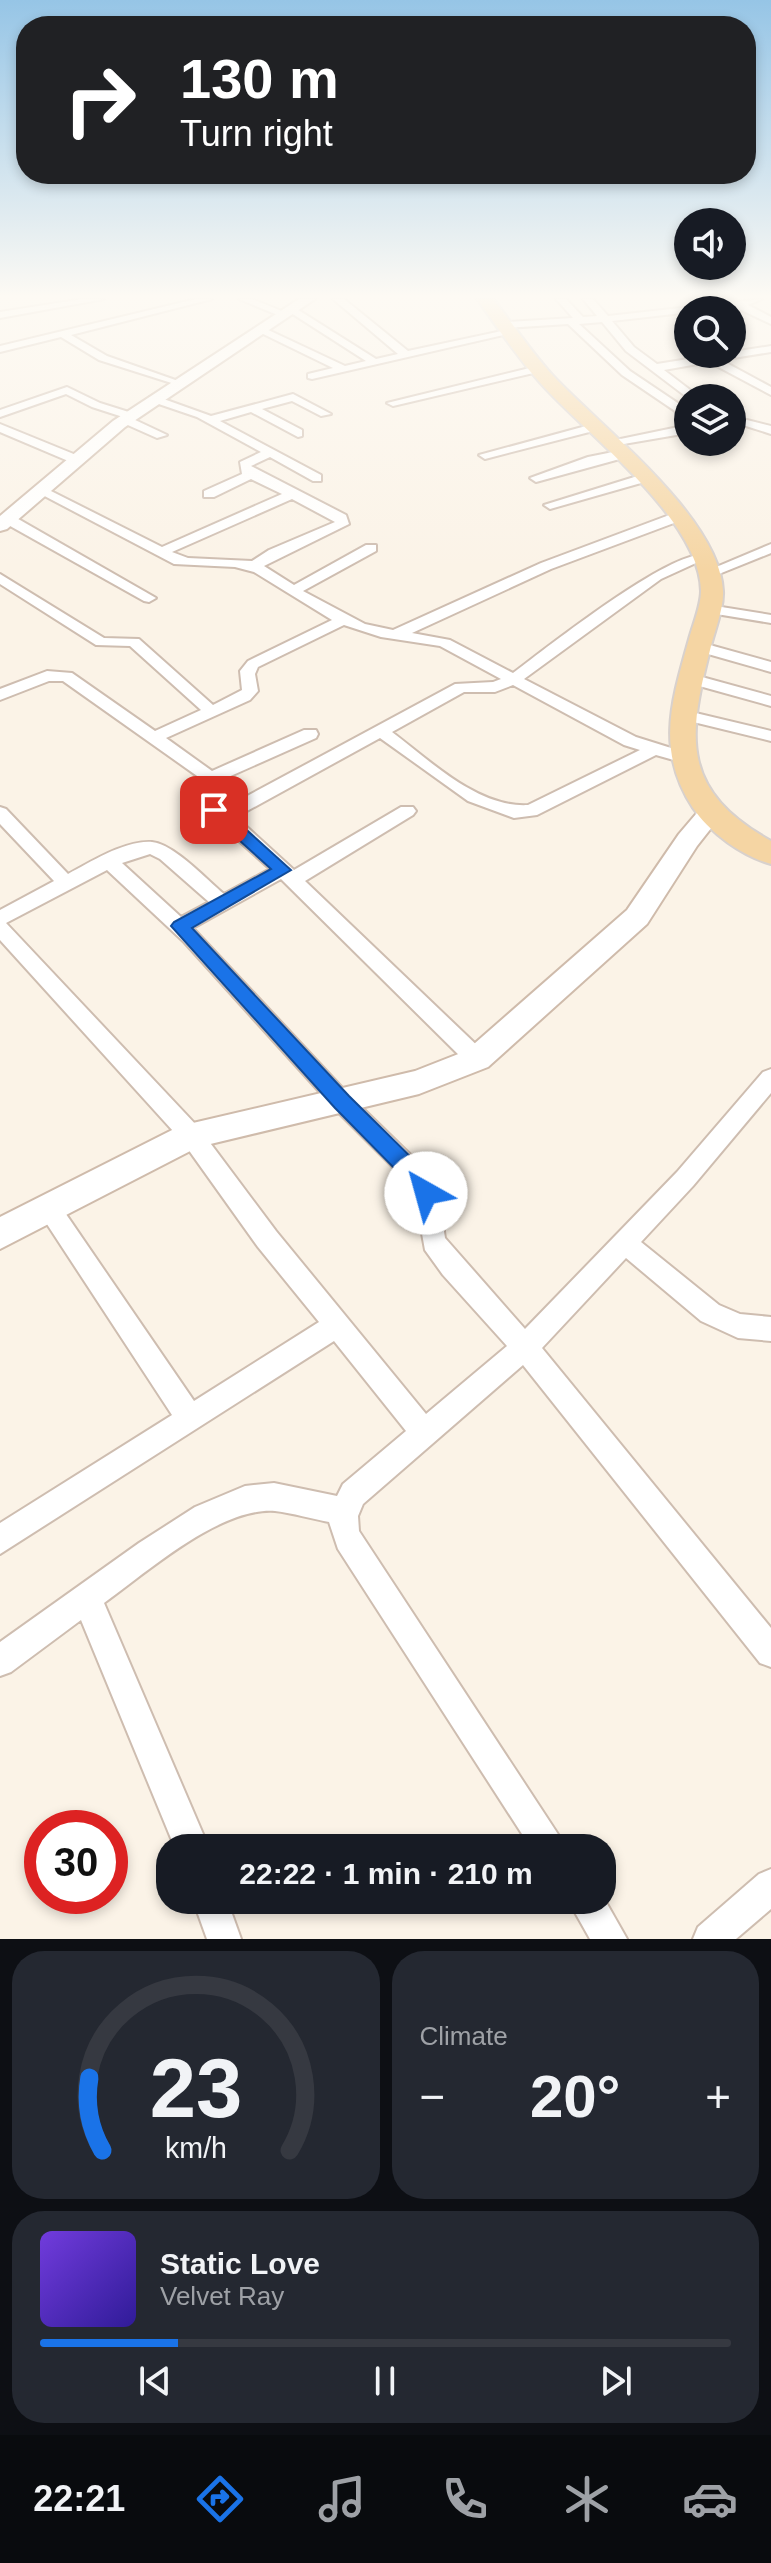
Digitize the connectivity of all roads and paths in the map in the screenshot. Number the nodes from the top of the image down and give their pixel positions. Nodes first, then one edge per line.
1 (169, 389) edge
2 (451, 389) edge
3 (557, 389) edge
4 (649, 389) edge
5 (154, 399) junction
6 (393, 403) dead end
7 (674, 406) edge
8 (251, 408) junction
9 (0, 414) edge
10 (325, 414) dead end
11 (26, 415) junction
12 (128, 418) junction
13 (210, 420) junction
14 (746, 423) edge
15 (0, 428) edge
16 (771, 430) edge
17 (674, 431) edge
18 (298, 433) dead end
19 (161, 435) dead end
20 (610, 441) junction
21 (269, 453) junction
22 (485, 455) dead end
23 (77, 460) junction
24 (252, 474) junction
25 (317, 478) dead end
26 (536, 478) dead end
27 (644, 478) junction
28 (41, 491) junction
29 (209, 494) dead end
30 (292, 494) junction
31 (550, 505) dead end
32 (677, 517) junction
33 (4, 522) edge
34 (371, 548) dead end
35 (771, 548) edge
36 (162, 552) junction
37 (706, 565) junction
38 (254, 566) junction
39 (0, 578) edge
40 (293, 591) junction
41 (149, 598) dead end
42 (709, 609) junction
43 (345, 619) junction
44 (771, 619) edge
45 (393, 636) junction
46 (699, 647) junction
47 (771, 667) edge
48 (514, 679) junction
49 (691, 679) junction
50 (0, 695) edge
51 (771, 701) edge
52 (212, 712) junction
53 (683, 715) junction
54 (382, 732) junction
55 (310, 734) dead end
56 (771, 736) edge
57 (154, 737) junction
58 (652, 750) junction
59 (681, 757) junction
60 (211, 778) junction
61 (407, 811) dead end
62 (0, 813) edge
63 (711, 813) junction
64 (223, 817) junction
65 (771, 854) edge
66 (110, 863) junction
67 (288, 875) junction
68 (67, 884) junction
69 (222, 903) junction
70 (0, 918) edge
71 (180, 926) junction
72 (0, 928) edge
73 (477, 1059) junction
74 (771, 1078) edge
75 (342, 1102) junction
76 (191, 1135) junction
77 (49, 1208) junction
78 (0, 1234) edge
79 (625, 1243) junction
80 (337, 1325) junction
81 (771, 1329) edge
82 (525, 1347) junction
83 (191, 1419) junction
84 (424, 1432) junction
85 (343, 1511) junction
86 (0, 1540) edge
87 (87, 1598) junction
88 (771, 1652) edge
89 (0, 1661) edge
90 (186, 1834) edge
91 (541, 1834) edge
92 (771, 1886) edge
93 (215, 1914) edge
94 (594, 1914) edge
95 (224, 1939) edge
96 (610, 1939) edge
97 (710, 1939) edge

1 - 5 street
2 - 6 street
3 - 20 main road
4 - 7 street
5 - 12 street
5 - 13 street
8 - 10 street
8 - 13 street
8 - 18 street
9 - 11 street
11 - 12 street
11 - 15 street
12 - 19 street
12 - 23 street
13 - 21 street
14 - 16 street
15 - 23 street
17 - 20 street
20 - 22 street
20 - 26 street
20 - 27 main road
21 - 24 street
21 - 25 street
23 - 28 street
24 - 29 street
24 - 30 street
27 - 31 street
27 - 32 main road
28 - 33 street
28 - 36 street
30 - 36 street
30 - 38 street
32 - 37 main road
32 - 45 street
33 - 41 street
34 - 40 street
35 - 37 street
36 - 38 street
37 - 42 main road
37 - 48 street
38 - 40 street
39 - 52 street
40 - 43 street
42 - 44 street
42 - 46 main road
43 - 45 street
43 - 52 street
45 - 48 street
46 - 47 street
46 - 49 main road
48 - 54 street
48 - 58 street
49 - 51 street
49 - 53 main road
50 - 57 street
52 - 57 street
53 - 56 street
53 - 59 main road
54 - 58 street
54 - 64 street
55 - 60 street
57 - 60 street
58 - 59 street
59 - 63 main road
60 - 64 street
61 - 67 street
62 - 68 street
63 - 65 main road
63 - 73 street
64 - 67 street
66 - 68 street
66 - 69 street
66 - 71 street
67 - 69 street
67 - 73 street
68 - 70 street
69 - 71 street
71 - 75 street
72 - 76 street
73 - 75 street
74 - 79 street
75 - 76 street
75 - 82 street
76 - 77 street
76 - 80 street
77 - 78 street
77 - 83 street
79 - 81 street
79 - 82 street
80 - 83 street
80 - 84 street
82 - 84 street
82 - 88 street
83 - 86 street
84 - 85 street
85 - 87 street
85 - 91 street
87 - 89 street
87 - 90 street
92 - 97 street
93 - 95 street
94 - 96 street

